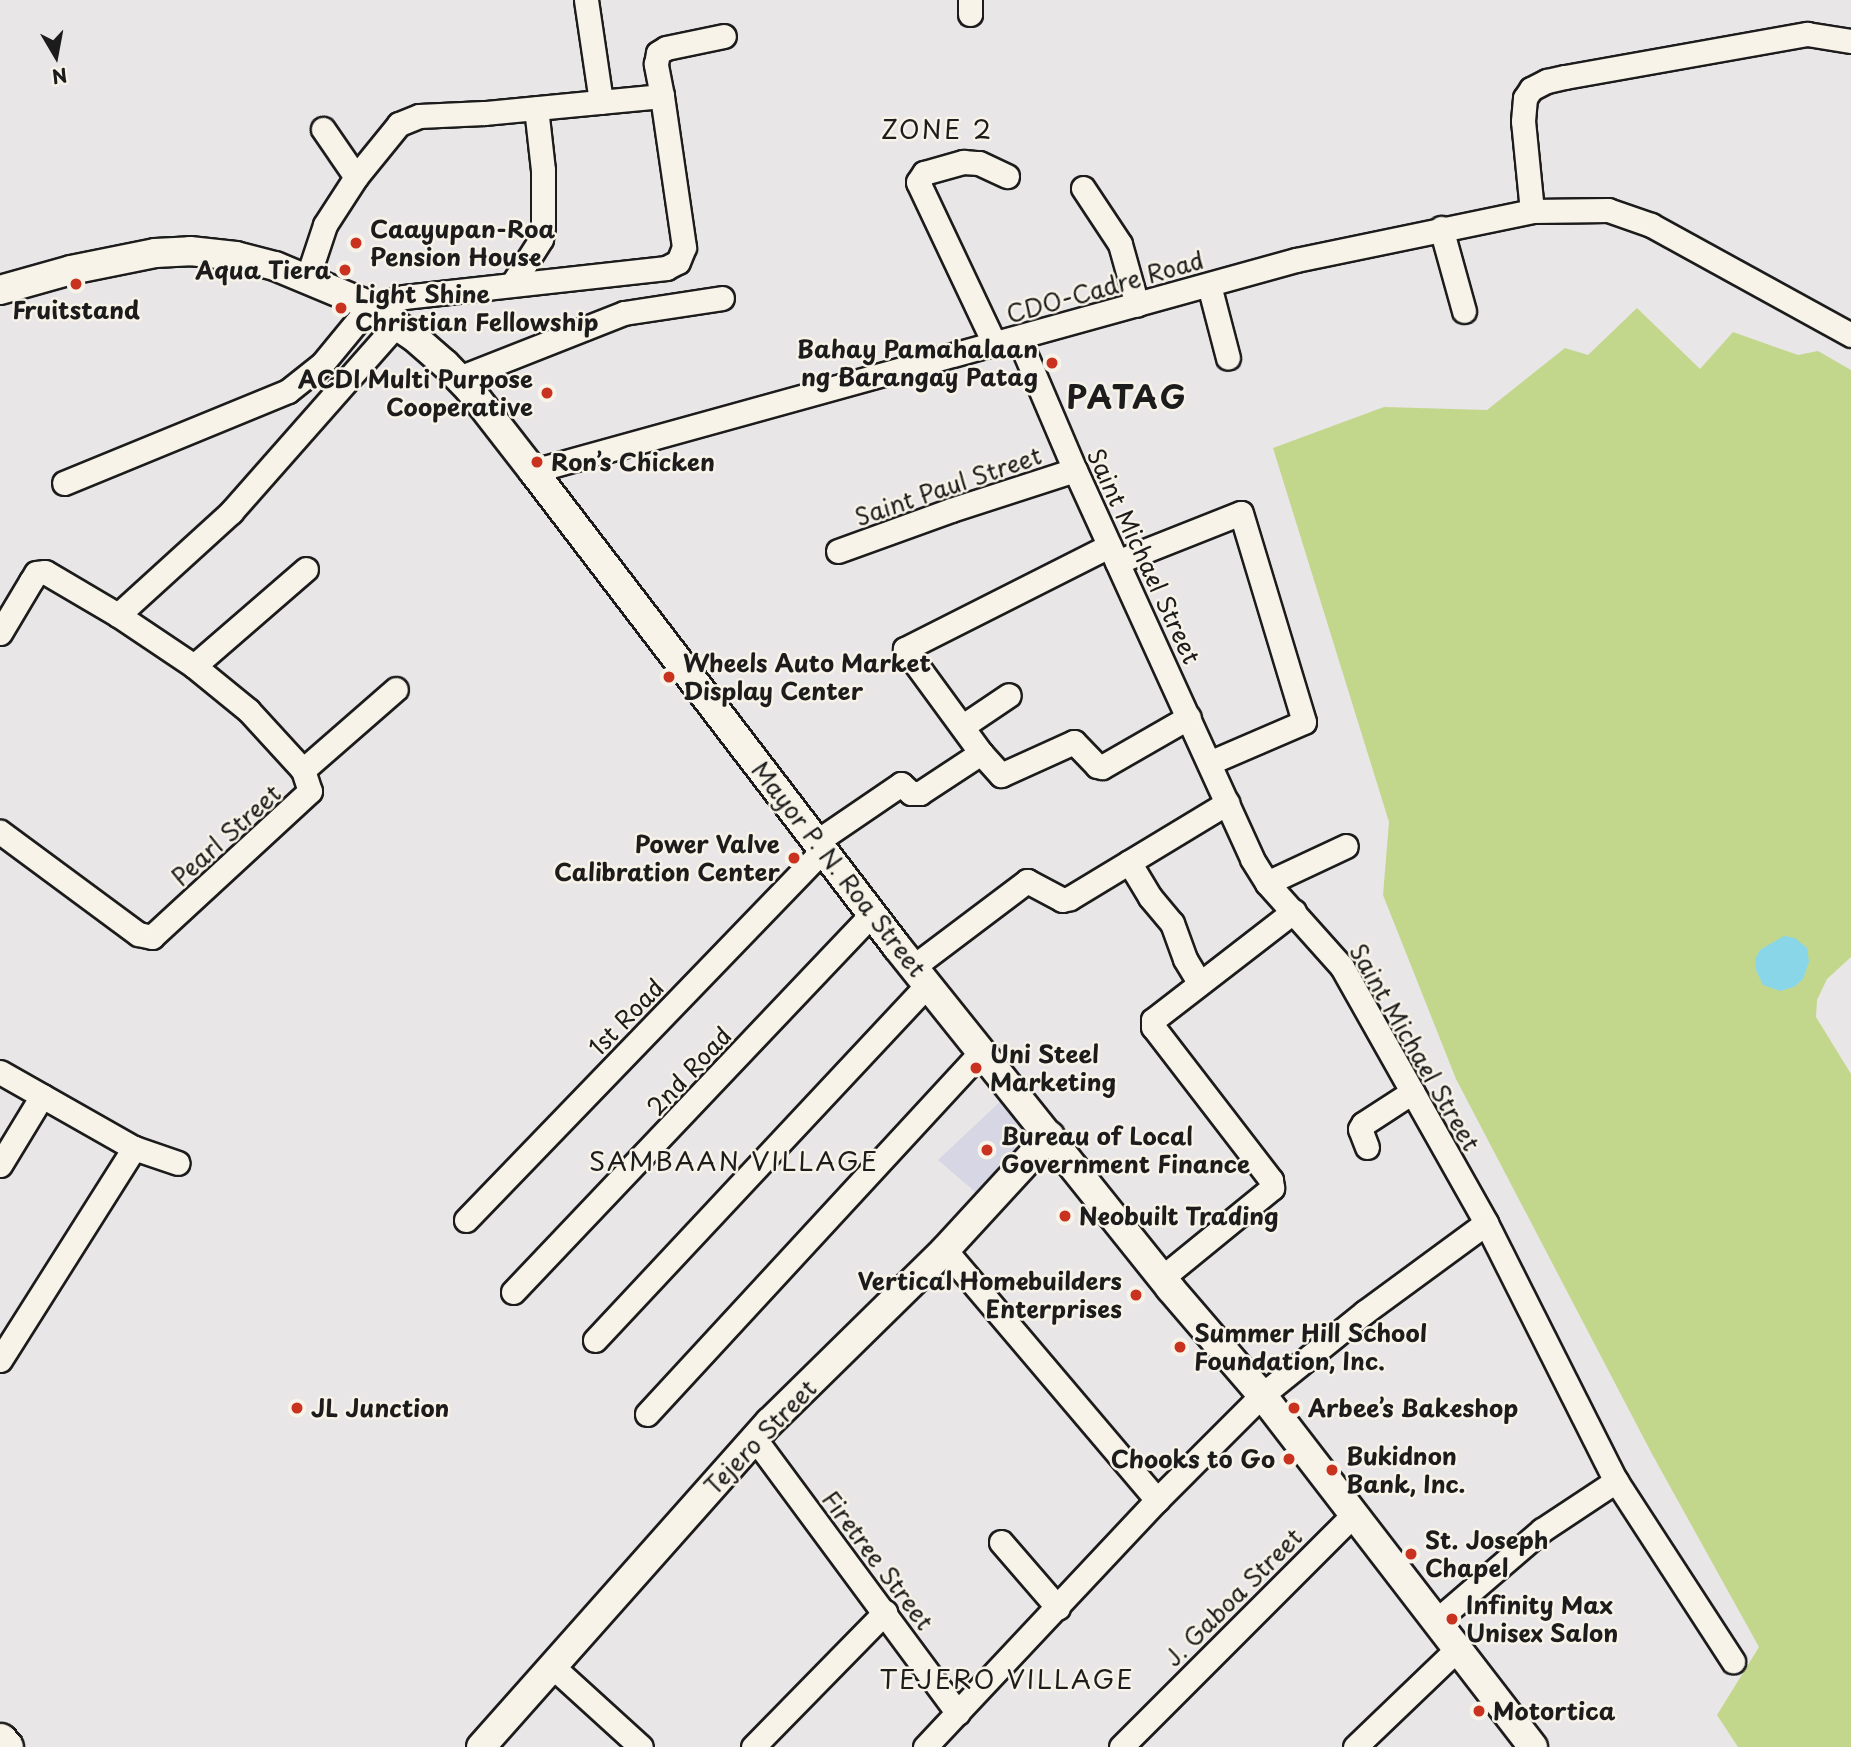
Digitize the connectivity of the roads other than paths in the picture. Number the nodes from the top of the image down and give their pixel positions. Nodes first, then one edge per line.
1 (586, 0) edge
2 (724, 36) dead end
3 (1851, 41) edge
4 (662, 96) junction
5 (601, 102) junction
6 (536, 108) junction
7 (323, 129) dead end
8 (1007, 176) dead end
9 (356, 177) junction
10 (1083, 188) dead end
11 (1532, 211) junction
12 (1441, 228) junction
13 (307, 279) junction
14 (513, 284) junction
15 (1209, 285) junction
16 (0, 290) edge
17 (722, 298) dead end
18 (1137, 305) junction
19 (369, 307) junction
20 (1464, 311) dead end
21 (397, 324) junction
22 (1851, 335) edge
23 (1019, 338) junction
24 (995, 345) junction
25 (1228, 358) dead end
26 (459, 378) junction
27 (1075, 470) junction
28 (533, 471) junction
29 (64, 483) dead end
30 (838, 551) dead end
31 (1113, 554) junction
32 (306, 569) dead end
33 (6, 608) edge
34 (118, 615) junction
35 (0, 633) edge
36 (194, 666) junction
37 (396, 689) dead end
38 (1009, 695) dead end
39 (1189, 717) junction
40 (962, 726) junction
41 (981, 753) junction
42 (1209, 763) junction
43 (303, 770) junction
44 (1227, 803) junction
45 (0, 832) edge
46 (820, 846) junction
47 (1346, 846) dead end
48 (1129, 862) junction
49 (1267, 883) junction
50 (1294, 911) junction
51 (872, 914) junction
52 (920, 976) junction
53 (1199, 982) junction
54 (981, 1052) junction
55 (0, 1072) edge
56 (1412, 1092) junction
57 (42, 1096) junction
58 (1050, 1136) junction
59 (1367, 1147) dead end
60 (134, 1148) junction
61 (178, 1163) dead end
62 (0, 1165) edge
63 (466, 1220) dead end
64 (1486, 1223) junction
65 (945, 1250) junction
66 (1163, 1277) junction
67 (513, 1292) dead end
68 (595, 1340) dead end
69 (1, 1361) edge
70 (1262, 1395) junction
71 (647, 1414) dead end
72 (755, 1439) junction
73 (1616, 1481) junction
74 (1157, 1500) junction
75 (1353, 1514) junction
76 (1001, 1542) dead end
77 (1058, 1608) junction
78 (885, 1612) junction
79 (1435, 1622) junction
80 (1456, 1650) junction
81 (1732, 1661) dead end
82 (552, 1666) junction
83 (957, 1713) junction
84 (0, 1740) edge
85 (6, 1747) edge
86 (481, 1747) edge
87 (641, 1747) edge
88 (753, 1747) edge
89 (925, 1747) edge
90 (1121, 1747) edge
91 (1355, 1747) edge
92 (1534, 1747) edge

1 - 5 street
2 - 4 street
3 - 11 street
4 - 5 street
4 - 14 street
5 - 6 street
6 - 9 street
6 - 14 street
7 - 9 street
8 - 24 street
9 - 13 street
10 - 18 street
11 - 12 street, CDO-Cadre Road
11 - 22 street, CDO-Cadre Road
12 - 15 street, CDO-Cadre Road
12 - 20 street
13 - 16 main road, Mayor P. N. Roa Street
13 - 19 main road, Mayor P. N. Roa Street
14 - 19 street
15 - 18 street, CDO-Cadre Road
15 - 25 street
17 - 26 street
18 - 23 street, CDO-Cadre Road
19 - 21 main road, Mayor P. N. Roa Street
19 - 29 street
21 - 26 main road, Mayor P. N. Roa Street
21 - 34 street
23 - 24 street, CDO-Cadre Road
23 - 27 street, Saint Michael Street
24 - 28 street, CDO-Cadre Road
26 - 28 main road, Mayor P. N. Roa Street
27 - 30 street, Saint Paul Street
27 - 31 street, Saint Michael Street
28 - 46 main road, Mayor P. N. Roa Street
31 - 39 street, Saint Michael Street
31 - 40 street
31 - 42 street
32 - 36 street
33 - 34 street, Pearl Street
33 - 35 street, Pearl Street
34 - 36 street, Pearl Street
36 - 43 street, Pearl Street
37 - 43 street
38 - 40 street
39 - 41 street
39 - 42 street, Saint Michael Street
40 - 41 street
41 - 46 street, 1st Road
42 - 44 street, Saint Michael Street
43 - 45 street, Pearl Street
44 - 48 street
44 - 49 street, Saint Michael Street
46 - 51 main road, Mayor P. N. Roa Street
46 - 63 street, 1st Road
47 - 49 street
48 - 52 street
48 - 53 street
49 - 50 street, Saint Michael Street
50 - 53 street
50 - 56 street, Saint Michael Street
51 - 52 main road, Mayor P. N. Roa Street
51 - 67 street, 2nd Road
52 - 54 main road, Mayor P. N. Roa Street
52 - 68 street
53 - 66 street
54 - 58 main road, Mayor P. N. Roa Street
54 - 71 street
55 - 57 street
56 - 59 street
56 - 64 street, Saint Michael Street
57 - 60 street
57 - 62 street
58 - 65 main road, Tejero Street
58 - 66 main road, Mayor P. N. Roa Street
60 - 61 street
60 - 69 street
64 - 70 street
64 - 73 street, Saint Michael Street
65 - 72 main road, Tejero Street
65 - 74 street
66 - 70 main road, Mayor P. N. Roa Street
70 - 74 street
70 - 75 main road, Mayor P. N. Roa Street
72 - 78 street, Firetree Street
72 - 82 main road, Tejero Street
73 - 79 street
73 - 81 street, Saint Michael Street
74 - 77 street
75 - 79 main road, Mayor P. N. Roa Street
75 - 90 street, J. Gaboa Street
76 - 77 street
77 - 83 street
78 - 83 street, Firetree Street
78 - 88 street
79 - 80 main road, Mayor P. N. Roa Street
80 - 91 street
80 - 92 main road, Mayor P. N. Roa Street
82 - 86 main road, Tejero Street
82 - 87 street
83 - 89 street
84 - 85 highway

